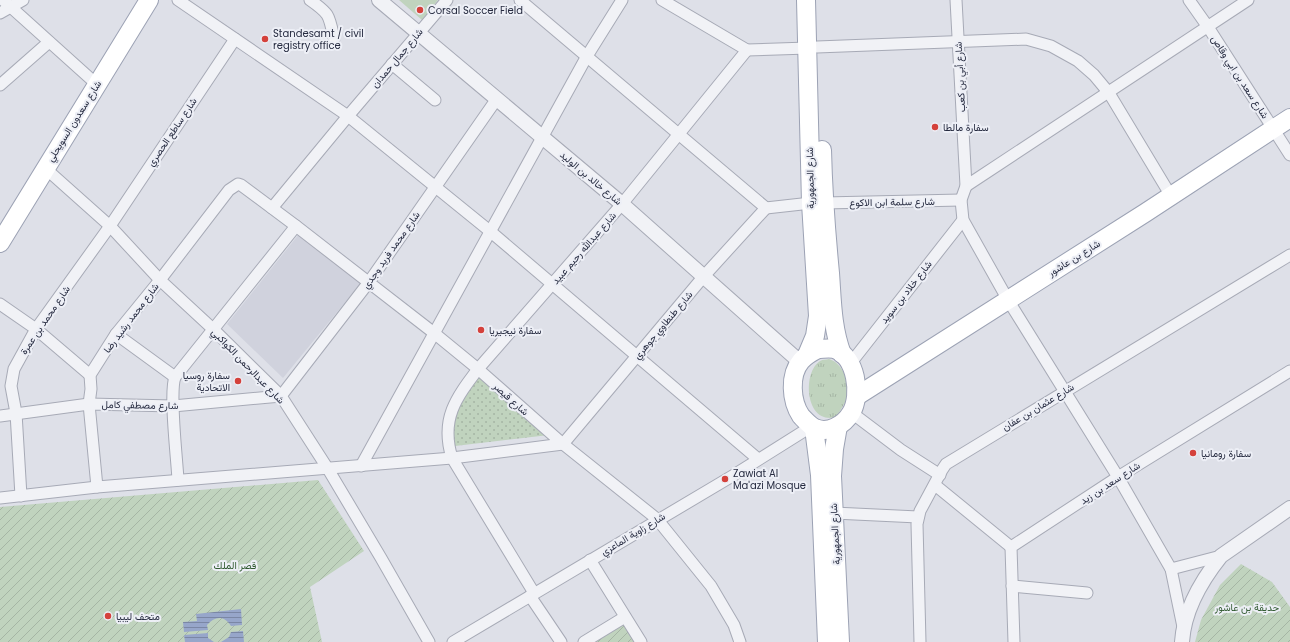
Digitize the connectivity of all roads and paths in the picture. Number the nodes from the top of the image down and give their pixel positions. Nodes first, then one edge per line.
1 (23, 0) edge
2 (178, 0) edge
3 (310, 0) edge
4 (447, 0) edge
5 (520, 0) edge
6 (622, 0) edge
7 (806, 0) edge
8 (815, 0) edge
9 (956, 0) edge
10 (1189, 0) edge
11 (1248, 0) edge
12 (142, 1) edge
13 (382, 1) edge
14 (667, 1) edge
15 (7, 3) edge
16 (0, 14) edge
17 (1208, 27) junction
18 (418, 33) junction
19 (235, 39) junction
20 (334, 39) dead end
21 (48, 42) junction
22 (958, 43) junction
23 (813, 48) junction
24 (747, 50) junction
25 (587, 56) junction
26 (392, 64) junction
27 (93, 81) junction
28 (0, 85) edge
29 (1109, 93) junction
30 (435, 100) dead end
31 (496, 100) junction
32 (348, 116) junction
33 (1290, 118) edge
34 (1274, 129) junction
35 (679, 134) junction
36 (543, 137) junction
37 (1290, 155) edge
38 (45, 168) junction
39 (966, 186) junction
40 (436, 188) junction
41 (246, 189) joint
42 (1171, 196) junction
43 (961, 200) junction
44 (817, 203) junction
45 (622, 204) junction
46 (272, 208) junction
47 (766, 208) junction
48 (963, 220) junction
49 (110, 226) junction
50 (296, 226) junction
51 (0, 231) edge
52 (491, 232) junction
53 (0, 243) edge
54 (1290, 255) edge
55 (704, 276) junction
56 (160, 280) junction
57 (369, 282) junction
58 (552, 284) junction
59 (1008, 300) junction
60 (0, 304) edge
61 (36, 329) junction
62 (214, 330) junction
63 (434, 333) junction
64 (116, 334) junction
65 (637, 356) junction
66 (803, 358) junction
67 (846, 359) junction
68 (478, 369) junction
69 (1290, 371) edge
70 (90, 375) junction
71 (175, 377) junction
72 (1064, 391) junction
73 (281, 396) junction
74 (89, 404) junction
75 (854, 404) junction
76 (173, 406) junction
77 (16, 413) junction
78 (0, 416) edge
79 (838, 426) junction
80 (813, 427) junction
81 (563, 444) junction
82 (452, 458) junction
83 (758, 459) junction
84 (361, 466) junction
85 (328, 469) junction
86 (1118, 477) junction
87 (178, 480) junction
88 (937, 480) junction
89 (97, 487) junction
90 (21, 496) junction
91 (0, 498) edge
92 (1290, 508) edge
93 (834, 513) junction
94 (918, 517) junction
95 (657, 519) junction
96 (1011, 547) junction
97 (1221, 556) junction
98 (590, 560) junction
99 (1171, 569) junction
100 (1012, 586) junction
101 (1087, 593) dead end
102 (532, 594) junction
103 (625, 617) junction
104 (1183, 627) junction
105 (430, 642) edge
106 (453, 642) edge
107 (561, 642) edge
108 (584, 642) edge
109 (642, 642) edge
110 (740, 642) edge
111 (827, 642) edge
112 (840, 642) edge
113 (920, 642) edge
114 (1014, 642) edge
115 (1182, 642) edge

1 - 15 street
2 - 19 street
3 - 20 street
4 - 18 street, شارع جمال حمدان
5 - 25 street
6 - 25 street
7 - 23 main road, شارع الجمهورية
8 - 23 main road, شارع الجمهورية
9 - 22 street, شارع أبي بن كعب
10 - 17 street, شارع سعد بن ابي وقاص
11 - 17 street
12 - 27 main road, شارع سعدون السويحلي
12 - 38 main road, شارع سعدون السويحلي
13 - 18 street, شارع خالد بن الوليد
14 - 24 street
15 - 16 street
15 - 21 street
17 - 29 street
17 - 34 street, شارع سعد بن ابي وقاص
18 - 26 street, شارع جمال حمدان
18 - 31 street, شارع خالد بن الوليد
19 - 32 street
19 - 49 street, شارع ساطع الحصري
21 - 27 street
21 - 28 street
22 - 23 street
22 - 29 street
22 - 39 street, شارع أبي بن كعب
23 - 24 street
23 - 44 main road, شارع الجمهورية
24 - 35 street, شارع عبدالله رحيم عبيد
25 - 35 street
25 - 36 street
26 - 30 street
26 - 32 street, شارع جمال حمدان
27 - 51 main road, شارع سعدون السويحلي
29 - 39 street
29 - 42 street
31 - 36 street, شارع خالد بن الوليد
31 - 40 street, شارع محمد فريد وجدي
32 - 40 street
32 - 46 street, شارع جمال حمدان
33 - 34 main road, شارع بن عاشور
34 - 37 street, شارع سعد بن ابي وقاص
34 - 42 main road, شارع بن عاشور
35 - 45 street, شارع عبدالله رحيم عبيد
35 - 47 street
36 - 45 street, شارع خالد بن الوليد
36 - 52 street
38 - 49 street, شارع عبدالرحمن الكواكبي
38 - 53 main road, شارع سعدون السويحلي
39 - 43 street, شارع أبي بن كعب
40 - 52 street
40 - 57 street, شارع محمد فريد وجدي
41 - 46 street, شارع قيصر
41 - 56 street, شارع محمد رشيد رضا
42 - 59 main road, شارع بن عاشور
43 - 44 street, شارع سلمة ابن الاكوع
43 - 48 street
44 - 47 street, شارع سلمة ابن الاكوع
44 - 66 main road, شارع الجمهورية
44 - 67 main road, شارع الجمهورية
45 - 55 street, شارع خالد بن الوليد
45 - 58 street, شارع عبدالله رحيم عبيد
46 - 50 street, شارع قيصر
47 - 55 street, شارع طنطاوي جوهري
48 - 59 street
48 - 67 street, شارع خلاد بن سويد
49 - 56 street, شارع عبدالرحمن الكواكبي
49 - 61 street, شارع محمد بن عمرة
50 - 57 street, شارع قيصر
50 - 62 street
52 - 58 street
52 - 63 street
54 - 72 street, شارع عثمان بن عفان
55 - 65 street, شارع طنطاوي جوهري
55 - 66 street, شارع خالد بن الوليد
56 - 62 street, شارع عبدالرحمن الكواكبي
56 - 64 street, شارع محمد رشيد رضا
57 - 63 street, شارع قيصر
57 - 73 street, شارع محمد فريد وجدي
58 - 65 street
58 - 68 street, شارع عبدالله رحيم عبيد
59 - 72 street
59 - 75 main road, شارع بن عاشور
60 - 61 street
61 - 70 street
61 - 77 street, شارع محمد بن عمرة
62 - 71 street
62 - 73 street, شارع عبدالرحمن الكواكبي
63 - 68 street, شارع قيصر
63 - 84 street
64 - 70 street, شارع محمد رشيد رضا
64 - 71 street
65 - 81 street, شارع طنطاوي جوهري
65 - 83 street
66 - 67 main road
66 - 80 main road
67 - 75 main road
68 - 81 street, شارع قيصر
68 - 82 street, شارع عبدالله رحيم عبيد
69 - 86 street, شارع سعد بن زيد
70 - 74 street
71 - 76 street
72 - 86 street
72 - 88 street, شارع عثمان بن عفان
73 - 76 street, شارع مصطفي كامل
73 - 85 street, شارع عبدالرحمن الكواكبي
74 - 76 street, شارع مصطفي كامل
74 - 77 street, شارع مصطفي كامل
74 - 89 street
75 - 79 main road
75 - 88 street
76 - 87 street
77 - 78 street, شارع مصطفي كامل
77 - 90 street, شارع محمد بن عمرة
79 - 80 main road
79 - 93 main road, شارع الجمهورية
80 - 83 street, شارع زاوية الماعزي
80 - 111 main road, شارع الجمهورية
81 - 82 street
81 - 95 street, شارع قيصر
82 - 84 street
82 - 102 street
83 - 95 street, شارع زاوية الماعزي
84 - 85 street
85 - 87 street
85 - 105 street, شارع عبدالرحمن الكواكبي
86 - 96 street, شارع سعد بن زيد
86 - 99 street
87 - 89 street
88 - 94 street, شارع عثمان بن عفان
88 - 96 street
89 - 90 street
90 - 91 street
92 - 97 street
93 - 94 street
93 - 112 main road, شارع الجمهورية
94 - 113 street, شارع عثمان بن عفان
95 - 98 street, شارع زاوية الماعزي
95 - 110 street, شارع قيصر
96 - 100 street
97 - 99 street
97 - 104 street
98 - 102 street, شارع زاوية الماعزي
98 - 103 street
99 - 104 street
100 - 101 street
100 - 114 street
102 - 106 street, شارع زاوية الماعزي
102 - 107 street
103 - 108 street
103 - 109 street
104 - 115 street

